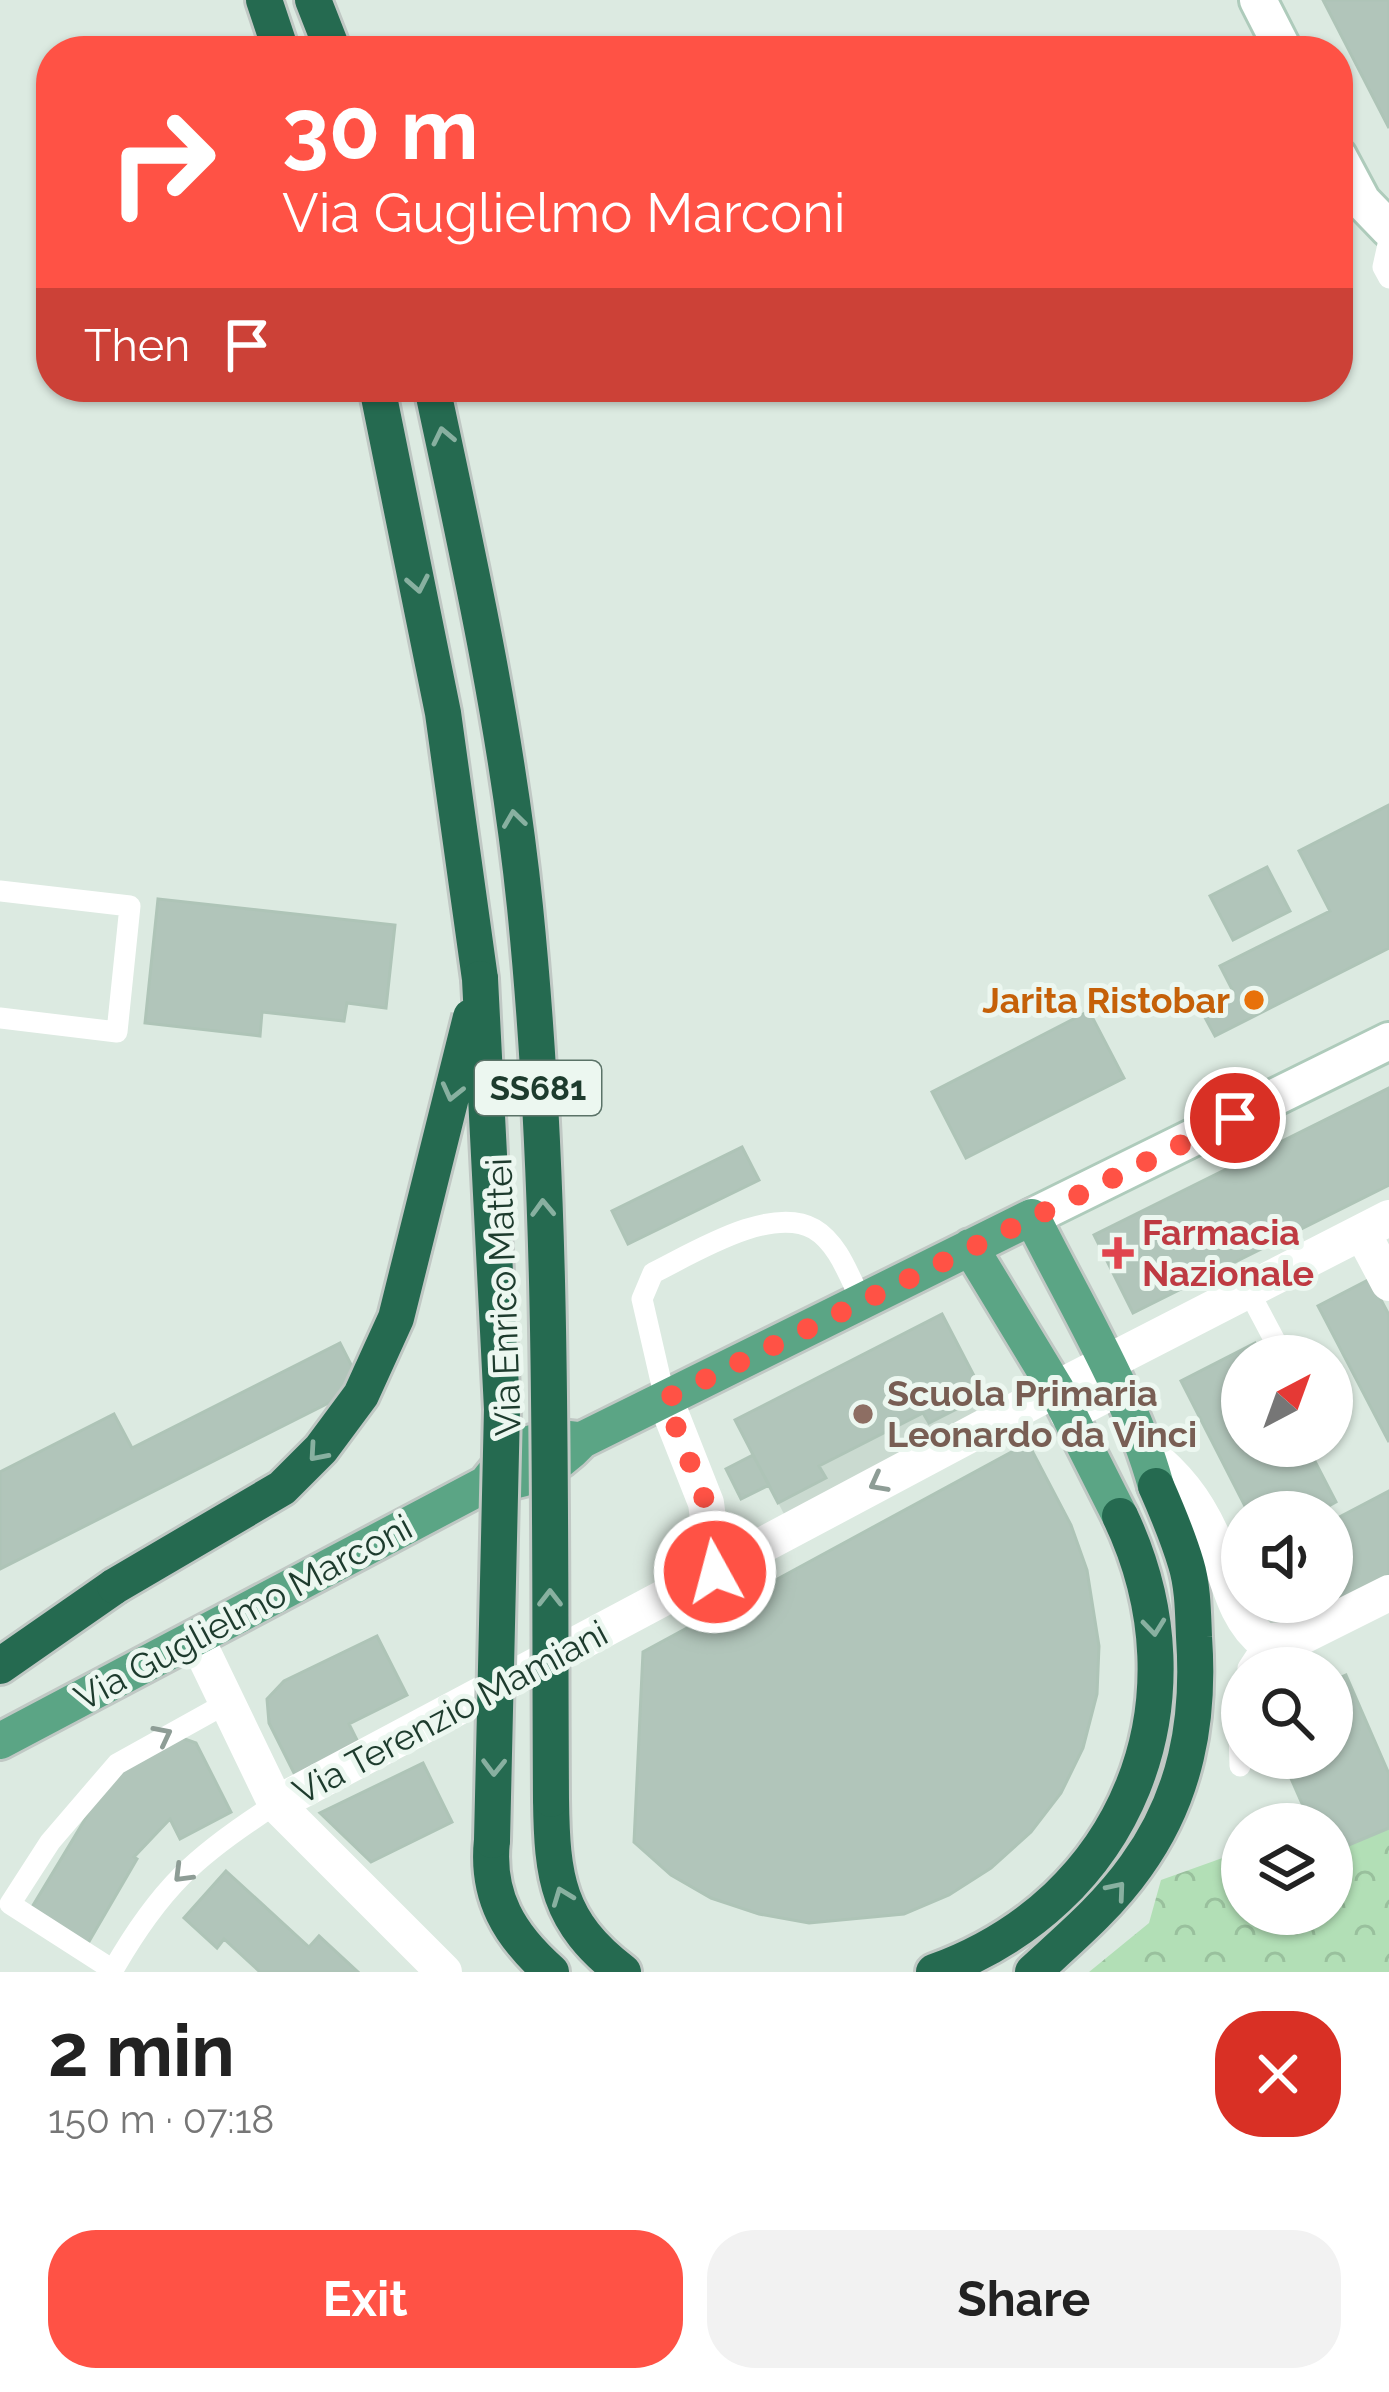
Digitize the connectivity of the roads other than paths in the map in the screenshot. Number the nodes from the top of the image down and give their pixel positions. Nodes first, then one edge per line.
1 (264, 0) edge
2 (313, 0) edge
3 (328, 0) edge
4 (338, 0) edge
5 (1258, 0) edge
6 (276, 36) edge
7 (332, 36) edge
8 (336, 36) edge
9 (339, 36) edge
10 (1276, 36) edge
11 (1353, 184) edge
12 (1389, 229) edge
13 (1389, 240) edge
14 (1389, 278) edge
15 (379, 402) edge
16 (435, 402) edge
17 (0, 891) edge
18 (480, 979) junction
19 (0, 1018) edge
20 (1389, 1041) edge
21 (1032, 1217) junction
22 (1375, 1225) edge
23 (970, 1247) junction
24 (1389, 1283) edge
25 (1248, 1290) junction
26 (861, 1300) junction
27 (1271, 1335) edge
28 (1112, 1376) junction
29 (665, 1399) junction
30 (1062, 1401) junction
31 (1152, 1469) junction
32 (1120, 1516) joint
33 (715, 1572) junction
34 (1389, 1593) edge
35 (196, 1638) junction
36 (1254, 1647) edge
37 (1277, 1647) edge
38 (0, 1666) edge
39 (226, 1704) junction
40 (0, 1741) edge
41 (276, 1804) junction
42 (444, 1972) edge
43 (551, 1972) edge
44 (623, 1972) edge
45 (934, 1972) edge
46 (1033, 1972) edge

1 - 6 highway
2 - 7 highway
3 - 8 highway
4 - 9 highway
5 - 10 street
11 - 12 street
13 - 14 lane
15 -> 18 highway, Via Enrico Mattei / SS681
44 -> 16 highway, Via Enrico Mattei / SS681, bridge
17 - 19 lane
18 -> 38 highway, SS681, bridge
18 -> 43 highway, Via Enrico Mattei / SS681, bridge
20 - 21 street, Via Guglielmo Marconi
21 - 23 main road, Via Guglielmo Marconi
21 - 28 main road
22 - 24 street
22 - 25 street, Via Terenzio Mamiani
23 - 26 main road, Via Guglielmo Marconi
23 - 30 main road
25 - 27 lane
25 - 28 street, Via Terenzio Mamiani
26 - 29 main road, Via Guglielmo Marconi
26 - 29 lane
28 - 30 street, Via Terenzio Mamiani
28 - 31 main road
29 - 33 street
29 - 35 main road, Via Guglielmo Marconi
30 - 32 main road
30 -> 33 street, Via Terenzio Mamiani
31 - 36 street
46 -> 31 highway
32 -> 45 highway
33 - 41 street, Via Terenzio Mamiani
34 - 37 street
35 - 39 street
35 - 40 main road, Via Guglielmo Marconi
39 - 41 street
41 -> 39 lane
41 - 42 street

